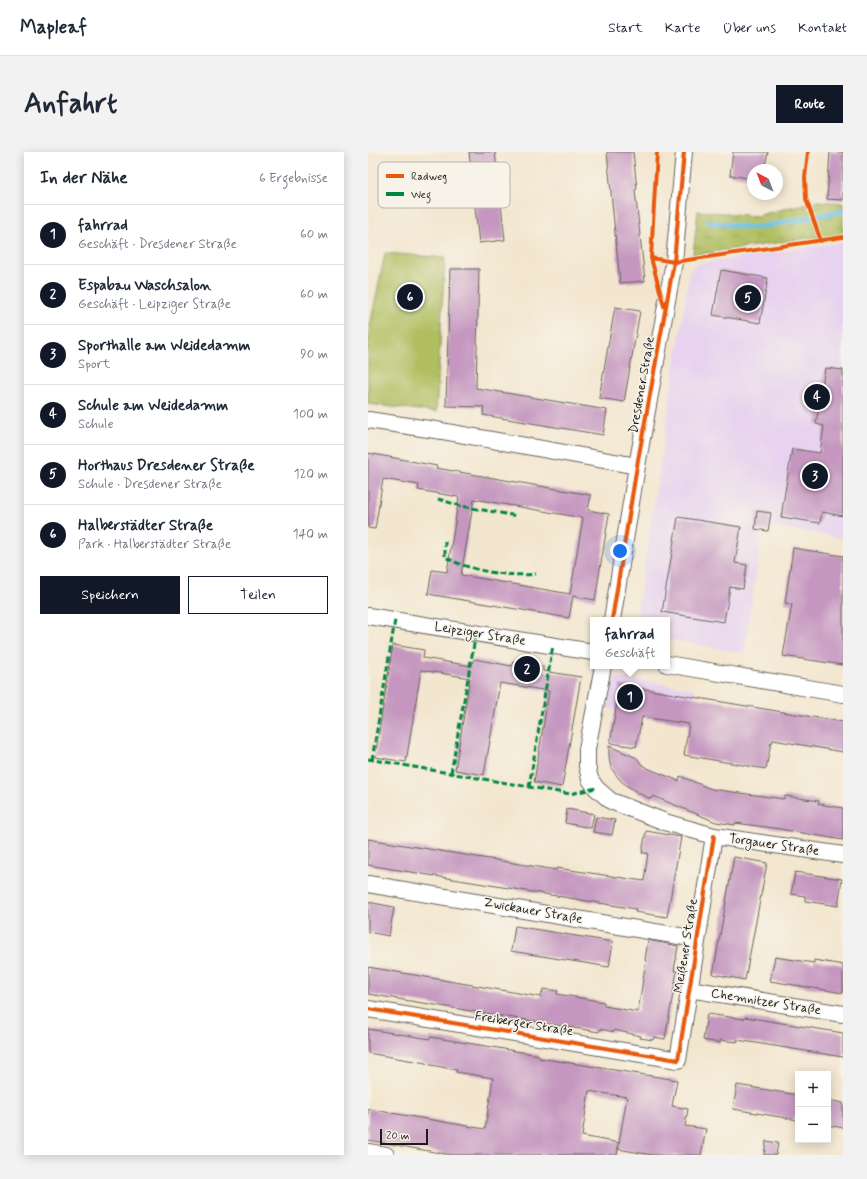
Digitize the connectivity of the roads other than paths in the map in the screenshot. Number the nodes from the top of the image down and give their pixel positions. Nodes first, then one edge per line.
1 (684, 152) edge
2 (368, 420) edge
3 (637, 466) junction
4 (368, 616) edge
5 (612, 617) edge
6 (590, 652) edge
7 (670, 665) edge
8 (602, 669) edge
9 (843, 694) edge
10 (714, 836) junction
11 (843, 855) edge
12 (368, 884) edge
13 (697, 939) junction
14 (689, 989) junction
15 (368, 1008) edge
16 (843, 1014) edge
17 (678, 1060) joint
18 (368, 1152) edge
19 (386, 1155) edge

1 - 3 street, Dresdener Straße
2 - 3 street
3 - 5 street, Dresdener Straße
4 - 6 street, Leipziger Straße
7 - 9 street
8 - 10 street, Torgauer Straße
10 - 11 street, Torgauer Straße
10 - 13 street, Meißener Straße
12 - 13 street, Zwickauer Straße
13 - 14 street, Meißener Straße
14 - 16 street, Chemnitzer Straße
14 - 17 street, Meißener Straße
15 - 17 street, Freiberger Straße
18 - 19 street

